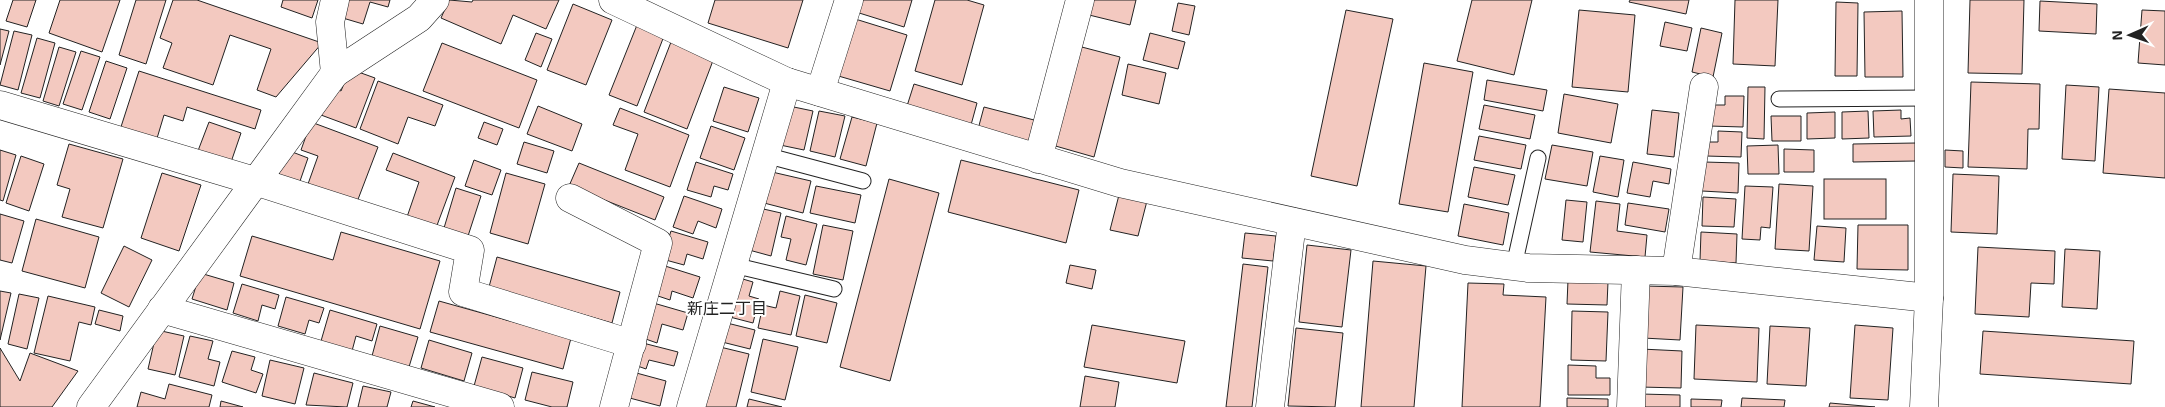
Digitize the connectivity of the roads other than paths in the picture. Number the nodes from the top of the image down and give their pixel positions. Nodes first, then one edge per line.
1 (335, 0) edge
2 (435, 0) edge
3 (849, 0) edge
4 (1080, 0) edge
5 (1929, 0) edge
6 (617, 1) edge
7 (334, 73) junction
8 (787, 82) junction
9 (1704, 87) dead end
10 (820, 92) junction
11 (1930, 98) junction
12 (1779, 99) dead end
13 (0, 105) edge
14 (765, 155) junction
15 (1538, 158) dead end
16 (1038, 159) junction
17 (255, 181) junction
18 (863, 181) dead end
19 (570, 198) dead end
20 (1292, 222) junction
21 (733, 265) junction
22 (1514, 266) junction
23 (1636, 270) junction
24 (1676, 271) junction
25 (834, 289) dead end
26 (1929, 298) junction
27 (162, 309) junction
28 (632, 344) junction
29 (91, 407) edge
30 (500, 407) edge
31 (614, 407) edge
32 (691, 407) edge
33 (1270, 407) edge
34 (1631, 407) edge
35 (1924, 407) edge

1 - 7 street
2 - 7 street
3 - 10 street
4 - 16 street
5 - 11 street
6 - 8 street
7 - 17 street
8 - 10 street
8 - 14 street
9 - 24 street
10 - 16 street
11 - 12 lane
11 - 26 street
13 - 17 street
14 - 18 lane
14 - 21 street
15 - 22 lane
16 - 20 street
17 - 27 street
17 - 28 street
19 - 28 street
20 - 22 street
20 - 33 street
21 - 25 lane
21 - 32 street
22 - 23 street
23 - 24 street
23 - 34 street
24 - 26 street
26 - 35 street
27 - 29 street
27 - 30 street
28 - 31 street

